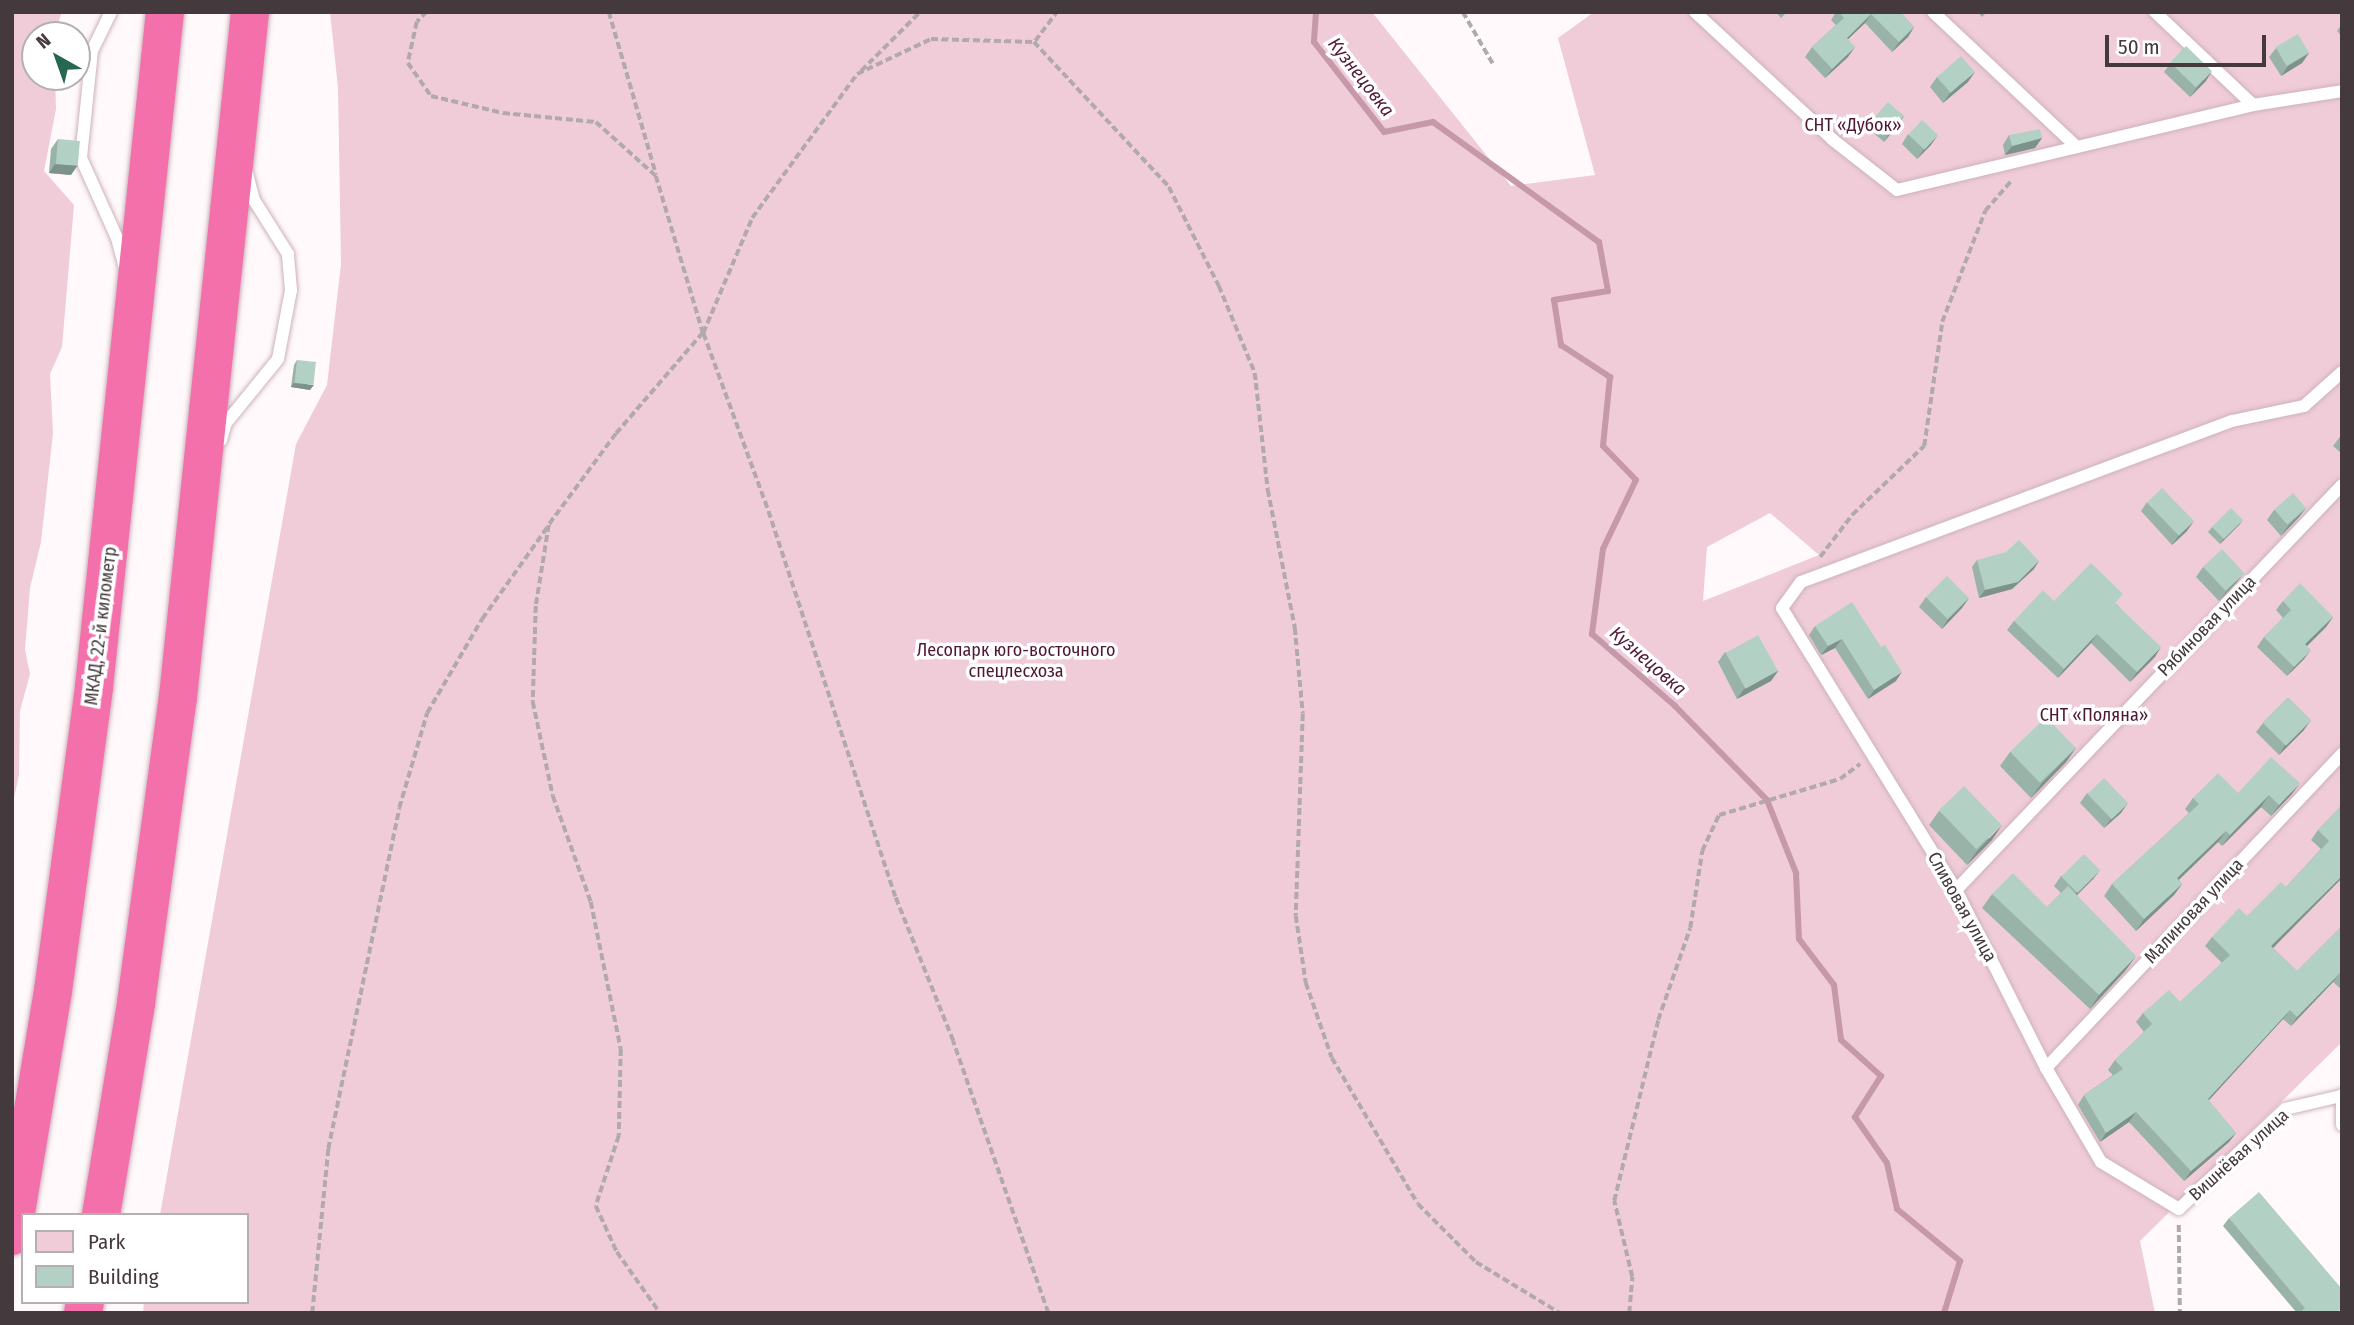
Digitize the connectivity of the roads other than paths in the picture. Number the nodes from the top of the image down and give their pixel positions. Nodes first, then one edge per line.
1 (111, 12) edge
2 (165, 12) edge
3 (250, 12) edge
4 (1695, 12) edge
5 (1933, 12) edge
6 (2155, 12) edge
7 (2342, 91) edge
8 (2253, 105) junction
9 (237, 135) junction
10 (2077, 147) junction
11 (135, 309) junction
12 (2342, 372) edge
13 (2342, 485) edge
14 (199, 503) junction
15 (2342, 754) edge
16 (1956, 890) junction
17 (2046, 1068) junction
18 (2341, 1096) edge
19 (2342, 1125) edge
20 (2179, 1209) joint
21 (101, 1213) edge
22 (12, 1236) edge

1 - 11 lane
2 - 11 highway, МКАД, 22-й километр
3 - 9 highway
4 - 10 lane
5 - 10 lane
6 - 8 lane
7 - 8 lane
8 - 10 lane
9 - 14 highway
9 - 14 lane
11 - 22 highway, МКАД, 22-й километр
12 - 16 lane, Сливовая улица
13 - 16 lane, Рябиновая улица
14 - 21 highway
15 - 17 lane, Малиновая улица
16 - 17 lane, Сливовая улица
17 - 20 lane, Сливовая улица
18 - 19 lane
18 - 20 lane, Вишнёвая улица

